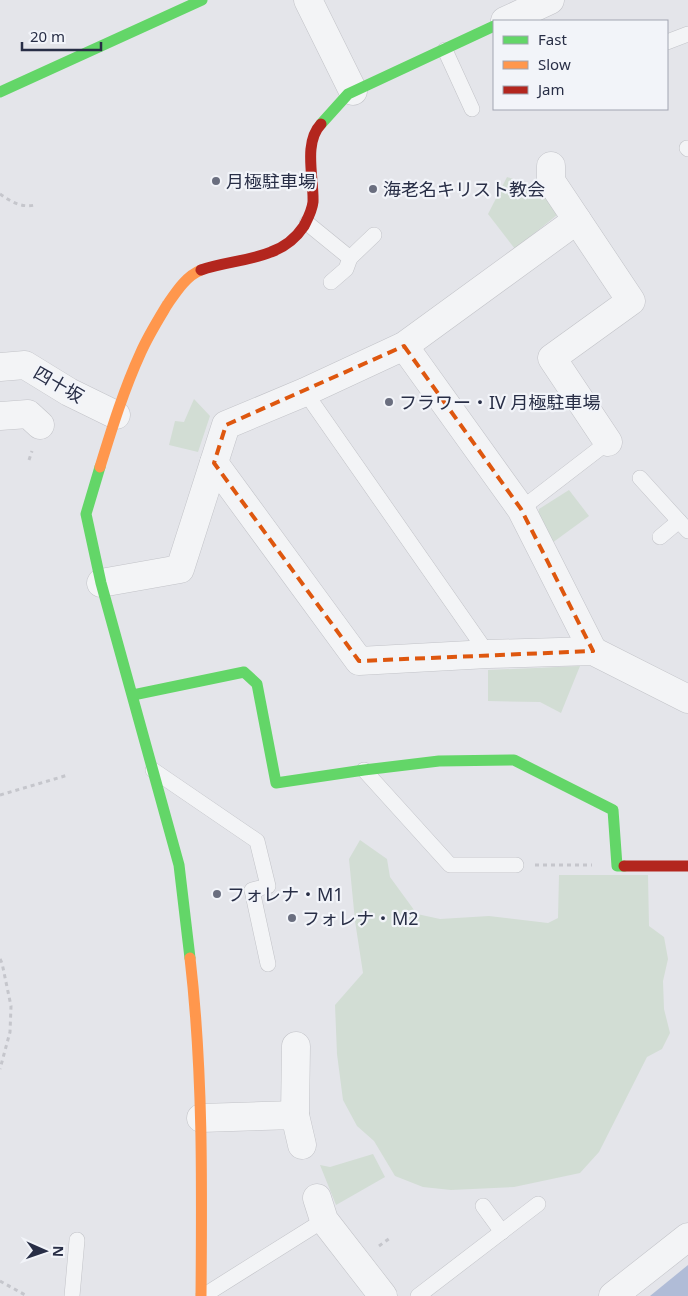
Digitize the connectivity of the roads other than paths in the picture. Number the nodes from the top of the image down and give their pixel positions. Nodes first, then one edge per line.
1 (202, 0) edge
2 (308, 0) edge
3 (550, 0) edge
4 (507, 20) edge
5 (493, 26) edge
6 (688, 34) edge
7 (668, 42) edge
8 (445, 50) junction
9 (353, 91) junction
10 (0, 92) edge
11 (472, 109) dead end
12 (551, 166) dead end
13 (577, 220) junction
14 (307, 223) junction
15 (374, 235) dead end
16 (350, 258) junction
17 (331, 282) dead end
18 (404, 346) junction
19 (0, 367) edge
20 (305, 392) junction
21 (116, 415) junction
22 (0, 416) edge
23 (40, 425) dead end
24 (608, 442) joint
25 (214, 463) junction
26 (640, 478) dead end
27 (521, 510) junction
28 (683, 526) edge
29 (660, 537) dead end
30 (101, 583) junction
31 (593, 651) junction
32 (488, 654) junction
33 (133, 695) junction
34 (688, 699) edge
35 (152, 769) junction
36 (364, 770) junction
37 (516, 865) road end
38 (688, 866) edge
39 (268, 964) dead end
40 (296, 1046) dead end
41 (295, 1114) junction
42 (201, 1118) junction
43 (302, 1145) dead end
44 (538, 1204) dead end
45 (483, 1206) dead end
46 (320, 1209) joint
47 (502, 1232) junction
48 (688, 1237) edge
49 (77, 1240) dead end
50 (72, 1296) edge
51 (202, 1296) edge
52 (383, 1296) edge
53 (418, 1296) edge
54 (613, 1296) edge

1 - 10 street
2 - 9 street
3 - 4 street
5 - 8 street
6 - 7 lane
8 - 9 street
8 - 11 lane
9 - 14 street
12 - 13 street
13 - 18 street
13 - 24 street
14 - 16 lane
14 - 21 street
15 - 16 lane
16 - 17 lane
18 - 20 street
18 - 27 street
19 - 21 street, 四十坂
20 - 25 street
20 - 32 lane
21 - 30 street
22 - 23 street
24 - 27 lane
25 - 30 street
25 - 32 street
26 - 28 lane
27 - 31 street
28 - 29 lane
30 - 33 street
31 - 32 street
31 - 34 street
33 - 35 street
33 - 36 street
35 - 39 lane
35 - 42 street
36 - 37 lane
36 - 38 street
40 - 41 street
41 - 42 street
41 - 43 street
42 - 51 street
44 - 47 lane
45 - 47 lane
46 - 51 lane
46 - 52 street
47 - 53 lane
48 - 54 street
49 - 50 lane

